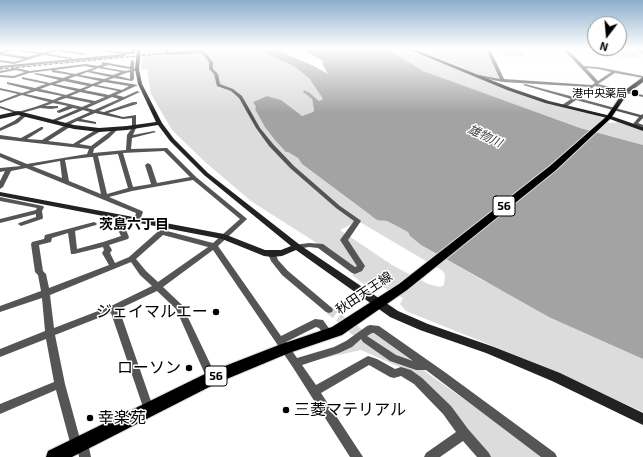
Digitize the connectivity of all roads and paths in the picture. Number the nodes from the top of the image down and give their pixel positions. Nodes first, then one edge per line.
1 (22, 70) edge
2 (45, 70) edge
3 (47, 70) edge
4 (50, 70) edge
5 (82, 70) edge
6 (115, 70) edge
7 (129, 70) edge
8 (133, 70) edge
9 (134, 70) edge
10 (212, 70) edge
11 (462, 70) edge
12 (498, 70) edge
13 (585, 70) edge
14 (609, 70) edge
15 (86, 71) junction
16 (615, 71) junction
17 (30, 72) junction
18 (125, 72) junction
19 (36, 74) junction
20 (471, 74) junction
21 (74, 75) junction
22 (114, 76) junction
23 (0, 77) edge
24 (23, 78) junction
25 (62, 79) junction
26 (102, 81) junction
27 (503, 81) junction
28 (515, 81) junction
29 (642, 81) edge
30 (8, 83) junction
31 (50, 84) junction
32 (91, 85) junction
33 (596, 85) junction
34 (0, 86) edge
35 (0, 89) edge
36 (35, 89) junction
37 (78, 90) junction
38 (122, 91) junction
39 (138, 92) dead end
40 (626, 92) junction
41 (21, 94) junction
42 (64, 96) junction
43 (111, 96) junction
44 (643, 96) edge
45 (124, 98) junction
46 (574, 99) junction
47 (5, 100) junction
48 (51, 101) junction
49 (0, 102) edge
50 (15, 102) dead end
51 (97, 103) junction
52 (135, 103) dead end
53 (73, 106) junction
54 (564, 106) junction
55 (0, 107) edge
56 (38, 107) junction
57 (56, 107) dead end
58 (8, 108) junction
59 (84, 108) junction
60 (615, 110) junction
61 (96, 111) junction
62 (18, 112) junction
63 (59, 112) dead end
64 (0, 113) edge
65 (104, 113) junction
66 (25, 115) junction
67 (643, 116) edge
68 (0, 117) edge
69 (77, 120) junction
70 (606, 120) junction
71 (52, 122) junction
72 (94, 123) dead end
73 (159, 123) junction
74 (67, 126) junction
75 (643, 126) edge
76 (41, 128) dead end
77 (134, 128) junction
78 (115, 129) junction
79 (643, 129) edge
80 (0, 130) edge
81 (99, 130) junction
82 (154, 132) dead end
83 (0, 137) edge
84 (130, 137) junction
85 (23, 139) junction
86 (43, 142) junction
87 (74, 145) junction
88 (92, 148) junction
89 (128, 151) junction
90 (120, 152) junction
91 (0, 155) edge
92 (92, 155) junction
93 (62, 159) junction
94 (148, 165) dead end
95 (27, 166) junction
96 (0, 170) edge
97 (8, 170) junction
98 (194, 178) junction
99 (66, 182) junction
100 (155, 185) junction
101 (0, 187) edge
102 (131, 189) junction
103 (0, 194) edge
104 (103, 197) junction
105 (0, 199) edge
106 (39, 211) junction
107 (137, 220) junction
108 (0, 221) edge
109 (21, 224) dead end
110 (94, 224) dead end
111 (168, 226) junction
112 (71, 230) junction
113 (123, 232) dead end
114 (161, 232) junction
115 (224, 237) junction
116 (105, 244) junction
117 (214, 246) junction
118 (297, 247) junction
119 (272, 254) junction
120 (132, 259) junction
121 (113, 266) junction
122 (157, 286) junction
123 (46, 293) junction
124 (380, 303) junction
125 (114, 308) junction
126 (0, 309) edge
127 (329, 310) tunnel mouth
128 (50, 333) junction
129 (366, 339) tunnel mouth
130 (281, 345) junction
131 (0, 352) edge
132 (295, 363) junction
133 (427, 366) junction
134 (212, 378) junction
135 (60, 384) junction
136 (314, 392) junction
137 (0, 409) edge
138 (148, 410) junction
139 (643, 419) edge
140 (464, 433) junction
141 (81, 449) edge
142 (54, 457) edge
143 (357, 457) edge
144 (430, 457) edge
145 (485, 457) edge
146 (551, 457) edge

1 - 17 street
2 - 17 street
3 - 19 street
4 - 21 street
5 - 15 street
6 - 18 street
7 - 18 street
8 - 22 street
9 - 73 street
10 - 118 street
11 - 20 street
12 - 27 street
13 - 33 street
14 - 16 street
15 - 21 street
15 - 22 street
16 - 29 street
16 - 33 street
17 - 23 street
18 - 22 street
19 - 24 street
19 - 25 street
20 - 27 street
20 - 54 street
21 - 25 street
21 - 26 street
22 - 26 street
24 - 30 street
24 - 31 street
25 - 31 street
25 - 32 street
26 - 32 street
26 - 38 street
27 - 28 street
28 - 33 street
28 - 46 street
29 - 40 main road, 秋田天王線 / 56
30 - 34 street
30 - 36 street
31 - 36 street
31 - 37 street
32 - 37 street
32 - 38 street
33 - 40 street
33 - 46 street
35 - 41 street
36 - 41 street
36 - 42 street
37 - 42 street
37 - 43 street
38 - 43 street
39 - 45 street
40 - 44 street
40 - 60 main road, 秋田天王線 / 56
41 - 47 street
41 - 48 street
42 - 48 street
42 - 51 street
43 - 45 street
43 - 51 street
45 - 61 street
46 - 54 street
46 - 60 street
47 - 49 street
47 - 50 street
48 - 53 street
48 - 56 street
51 - 59 street
52 - 65 street
53 - 59 street
53 - 63 street
54 - 70 street
55 - 58 street
56 - 57 street
56 - 62 street
58 - 62 street
58 - 64 street
59 - 61 street
59 - 71 street
60 - 67 street
60 - 70 main road, 秋田天王線 / 56
61 - 65 street
61 - 69 street
62 - 66 street
62 - 68 street
65 - 77 street
66 - 71 street
66 - 80 street
67 - 75 street
69 - 72 street
69 - 74 street
70 - 79 street
70 - 124 main road, 秋田天王線 / 56
71 - 74 street
73 - 77 street
73 - 118 street
74 - 81 street
74 - 86 street
76 - 85 street
77 - 78 street
77 - 84 street
78 - 81 street
78 - 88 street
81 - 87 street
82 - 84 street
83 - 85 street
84 - 89 street
85 - 86 street
86 - 87 street
87 - 88 street
88 - 92 street
89 - 90 street
89 - 98 street
90 - 92 street
90 - 102 street
91 - 95 street
92 - 93 street
92 - 104 street
93 - 95 street
93 - 99 street
94 - 100 street
95 - 97 street
95 - 99 street
96 - 97 street
97 - 101 street
98 - 100 street
98 - 115 street
99 - 104 street
100 - 102 street
102 - 104 street
103 - 107 street
104 - 107 street
105 - 106 street
106 - 108 street
106 - 109 street
107 - 111 street
110 - 112 street
111 - 114 street
111 - 115 street
112 - 116 street
112 - 123 street
113 - 116 street
114 - 117 street
114 - 120 street
115 - 117 street
115 - 119 street
116 - 121 street
117 - 122 street
117 - 130 street
118 - 119 street
118 - 124 street
119 - 127 street
120 - 121 street
120 - 122 street
121 - 123 street
122 - 125 street
122 - 134 street
123 - 126 street
123 - 128 street
124 - 130 main road, 秋田天王線 / 56
124 - 139 street
125 - 128 street
125 - 138 street
128 - 131 street
128 - 135 street
129 - 133 street
130 - 132 street
130 - 134 main road, 秋田天王線 / 56
132 - 133 street
132 - 136 street
133 - 146 street
134 - 138 main road, 秋田天王線 / 56
135 - 137 street
135 - 141 street
136 - 140 street
136 - 143 street
138 - 141 main road, 秋田天王線 / 56
140 - 144 street
140 - 145 street
141 - 142 main road, 秋田天王線 / 56

